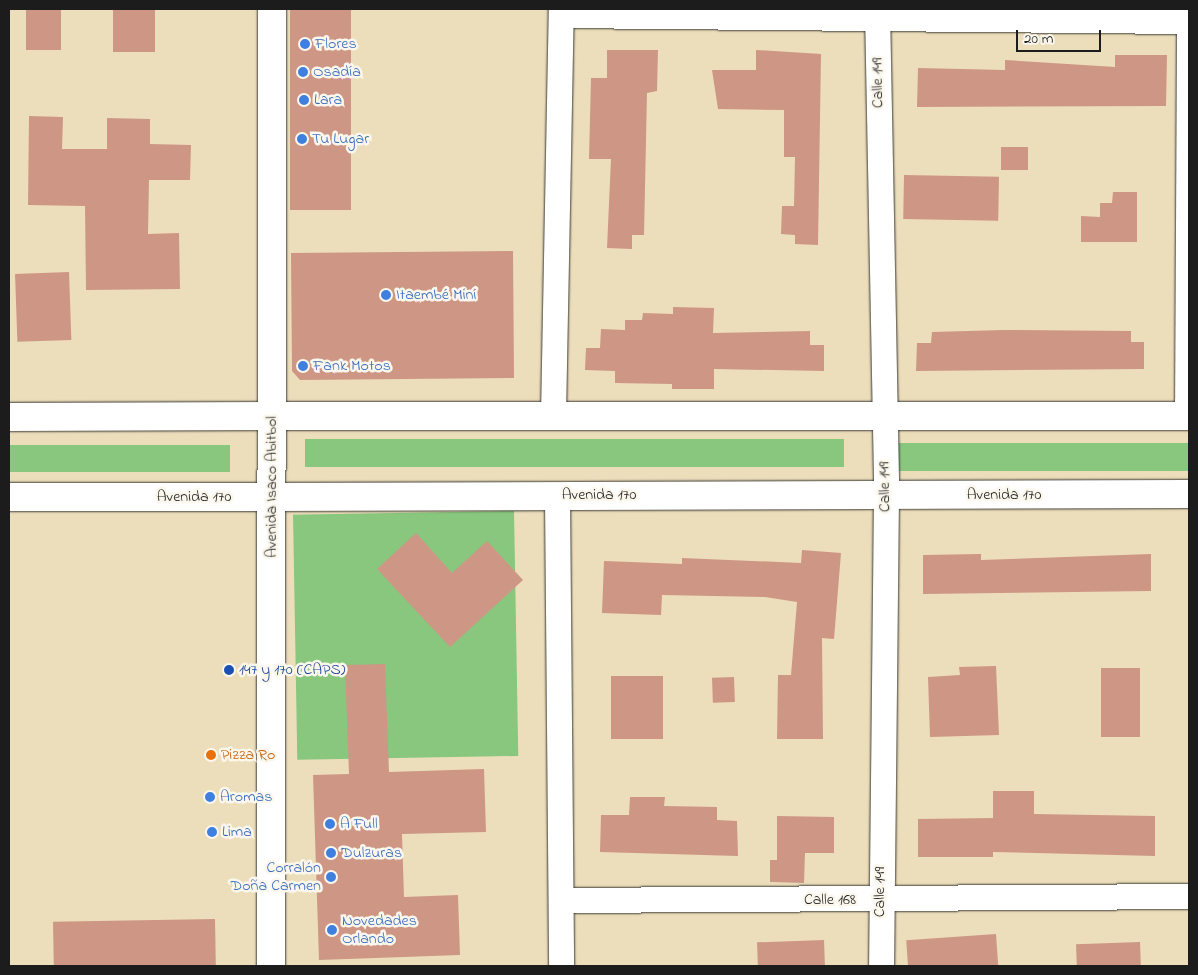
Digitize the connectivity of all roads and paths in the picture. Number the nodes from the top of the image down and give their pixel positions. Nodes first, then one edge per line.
1 (272, 9) edge
2 (1189, 9) edge
3 (561, 12) edge
4 (877, 13) edge
5 (1189, 21) edge
6 (272, 416) junction
7 (553, 416) junction
8 (884, 416) junction
9 (1188, 416) edge
10 (9, 417) edge
11 (1189, 494) edge
12 (557, 495) junction
13 (886, 495) junction
14 (9, 497) edge
15 (271, 497) junction
16 (1189, 896) edge
17 (561, 900) junction
18 (880, 900) junction
19 (271, 966) edge
20 (561, 966) edge
21 (881, 966) edge

1 - 6 street, Avenida Isaco Abitbol
2 - 5 street
3 - 4 street
3 - 7 street
4 - 5 street
4 - 8 street, Calle 149
5 - 9 street
6 - 7 street
6 - 10 street
6 - 15 street, Avenida Isaco Abitbol
7 - 8 street
8 - 9 street
8 - 13 street, Calle 149
11 - 13 street, Avenida 170
12 - 13 street, Avenida 170
12 - 15 street, Avenida 170
12 - 17 street
13 - 18 street, Calle 149
14 - 15 street, Avenida 170
15 - 19 street, Avenida Isaco Abitbol
16 - 18 street, Calle 168
17 - 18 street, Calle 168
17 - 20 street
18 - 21 street, Calle 149

